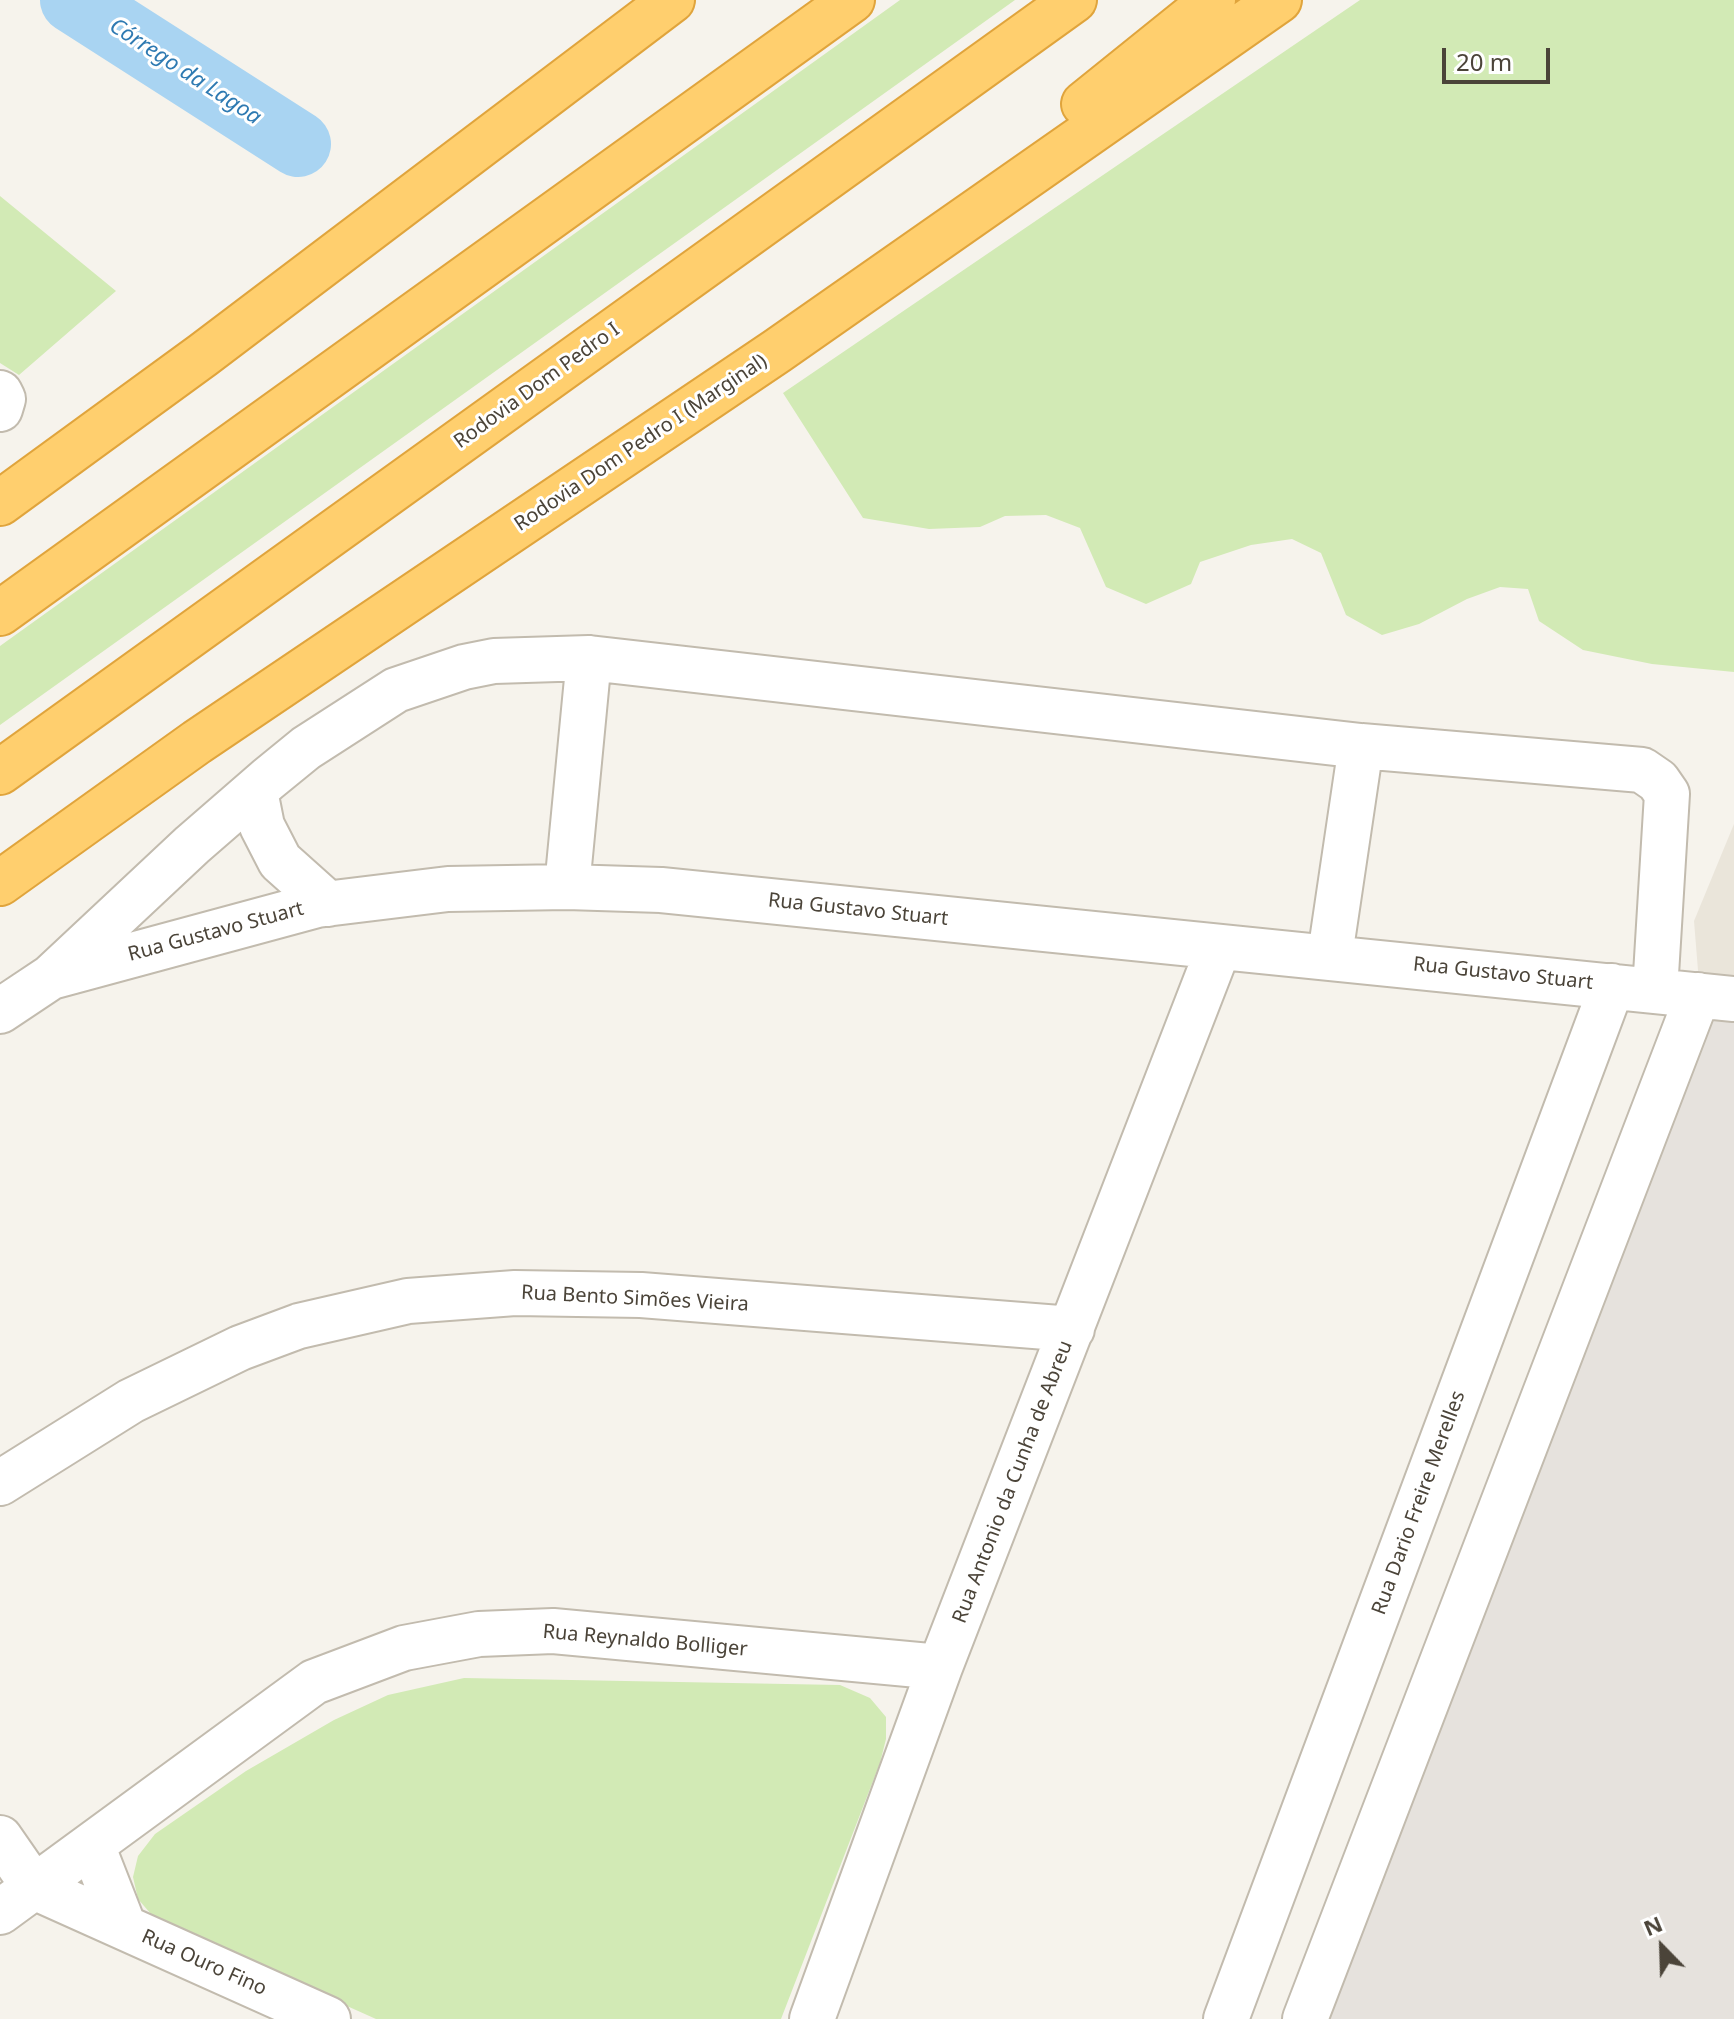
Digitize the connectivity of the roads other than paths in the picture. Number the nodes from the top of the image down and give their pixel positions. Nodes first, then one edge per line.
1 (672, 0) edge
2 (852, 0) edge
3 (1074, 0) edge
4 (1213, 0) edge
5 (1279, 0) edge
6 (777, 351) junction
7 (0, 393) edge
8 (0, 409) edge
9 (0, 503) edge
10 (0, 613) edge
11 (589, 658) junction
12 (1361, 746) junction
13 (0, 772) edge
14 (255, 791) junction
15 (0, 883) edge
16 (567, 887) junction
17 (328, 904) junction
18 (1219, 947) junction
19 (1330, 955) junction
20 (51, 977) junction
21 (1612, 986) junction
22 (1655, 991) junction
23 (1716, 997) edge
24 (0, 1011) edge
25 (1072, 1329) junction
26 (0, 1483) edge
27 (940, 1667) junction
28 (0, 1838) edge
29 (92, 1845) junction
30 (17, 1899) edge
31 (124, 1927) junction
32 (328, 2019) edge
33 (812, 2019) edge
34 (1226, 2019) edge
35 (1305, 2019) edge

1 - 9 highway
2 - 10 highway
3 - 13 highway, Rodovia Dom Pedro I
4 - 6 highway
5 - 6 highway, Rodovia Dom Pedro I (Marginal)
6 - 15 highway, Rodovia Dom Pedro I (Marginal)
7 - 8 street
11 - 12 street
11 - 14 street
11 - 16 street
12 - 19 street
12 - 22 street
14 - 17 street
14 - 20 street
16 - 17 street, Rua Gustavo Stuart
16 - 18 street, Rua Gustavo Stuart
17 - 20 street, Rua Gustavo Stuart
18 - 19 street, Rua Gustavo Stuart
18 - 25 street, Rua Antonio da Cunha de Abreu
19 - 21 street, Rua Gustavo Stuart
20 - 24 street, Rua Gustavo Stuart
21 - 22 street, Rua Gustavo Stuart
21 - 34 street, Rua Dario Freire Merelles
22 - 23 street, Rua Gustavo Stuart
23 - 35 street
25 - 26 street, Rua Bento Simões Vieira
25 - 27 street, Rua Antonio da Cunha de Abreu
27 - 29 street, Rua Reynaldo Bolliger
27 - 33 street, Rua Antonio da Cunha de Abreu
28 - 30 street
29 - 30 street, Rua Reynaldo Bolliger
29 - 31 street, Rua Ouro Fino
30 - 31 street, Rua Ouro Fino
31 - 32 street, Rua Ouro Fino

